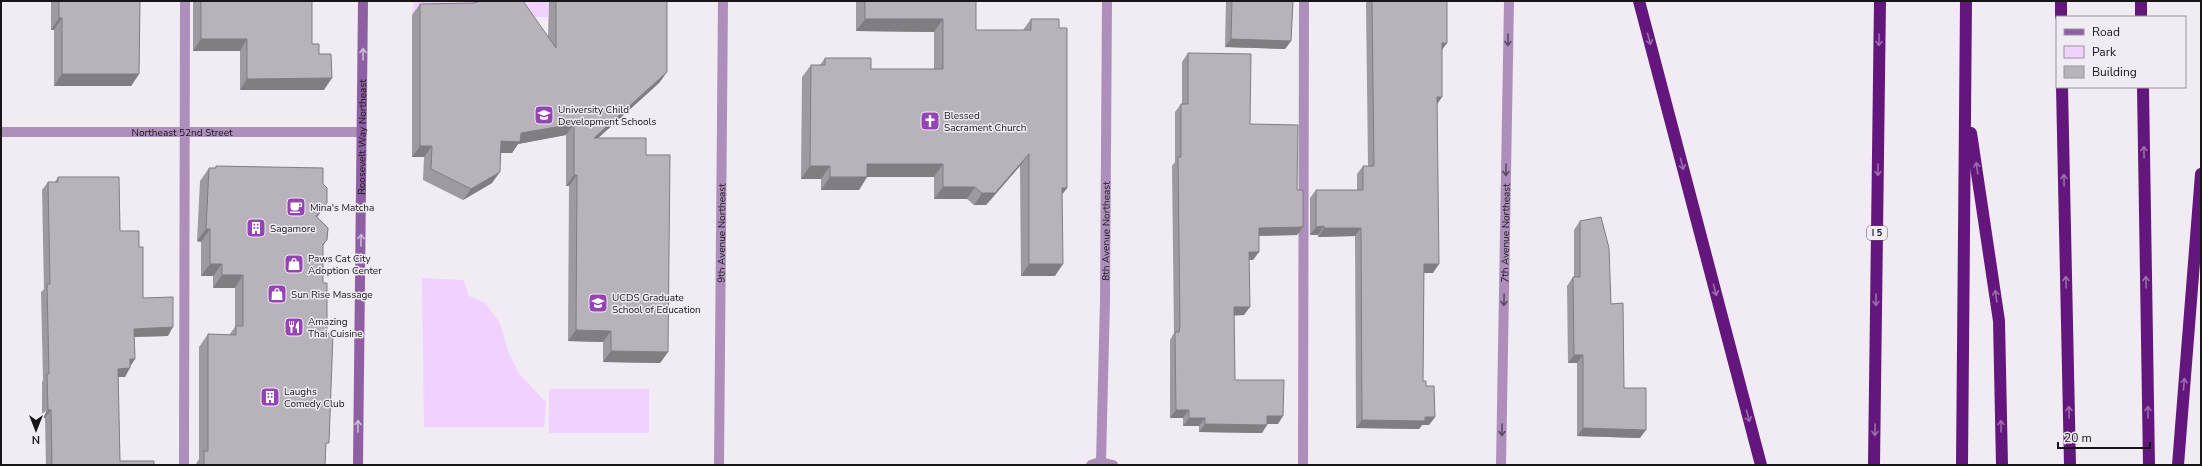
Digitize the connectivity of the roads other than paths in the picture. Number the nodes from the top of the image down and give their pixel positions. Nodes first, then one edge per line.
1 (185, 1) edge
2 (363, 1) edge
3 (723, 1) edge
4 (1107, 1) edge
5 (1304, 1) edge
6 (1509, 1) edge
7 (1639, 1) edge
8 (1880, 1) edge
9 (1966, 1) edge
10 (2061, 1) edge
11 (2141, 1) edge
12 (2061, 16) edge
13 (2142, 16) edge
14 (2062, 88) edge
15 (2143, 88) edge
16 (1966, 96) junction
17 (1, 132) edge
18 (186, 132) junction
19 (362, 132) junction
20 (2201, 174) edge
21 (1101, 462) junction
22 (184, 465) edge
23 (358, 465) edge
24 (719, 465) edge
25 (1091, 465) edge
26 (1113, 465) edge
27 (1303, 465) edge
28 (1501, 465) edge
29 (1761, 465) edge
30 (1874, 465) edge
31 (1962, 465) edge
32 (2002, 465) edge
33 (2070, 465) edge
34 (2149, 465) edge
35 (2178, 465) edge

1 - 18 street
19 -> 2 main road, Roosevelt Way Northeast
3 - 24 street, 9th Avenue Northeast
4 - 21 street, 8th Avenue Northeast
5 - 27 street
6 -> 28 street, 7th Avenue Northeast
7 -> 29 highway
8 -> 30 highway, I 5
9 - 16 highway
10 - 12 highway
11 - 13 highway
33 -> 14 highway
34 -> 15 highway
16 - 31 highway
32 -> 16 highway
17 - 18 street, Northeast 52nd Street
18 - 19 street, Northeast 52nd Street
18 - 22 street
23 -> 19 main road, Roosevelt Way Northeast
35 -> 20 highway
21 - 25 street
21 - 26 street

